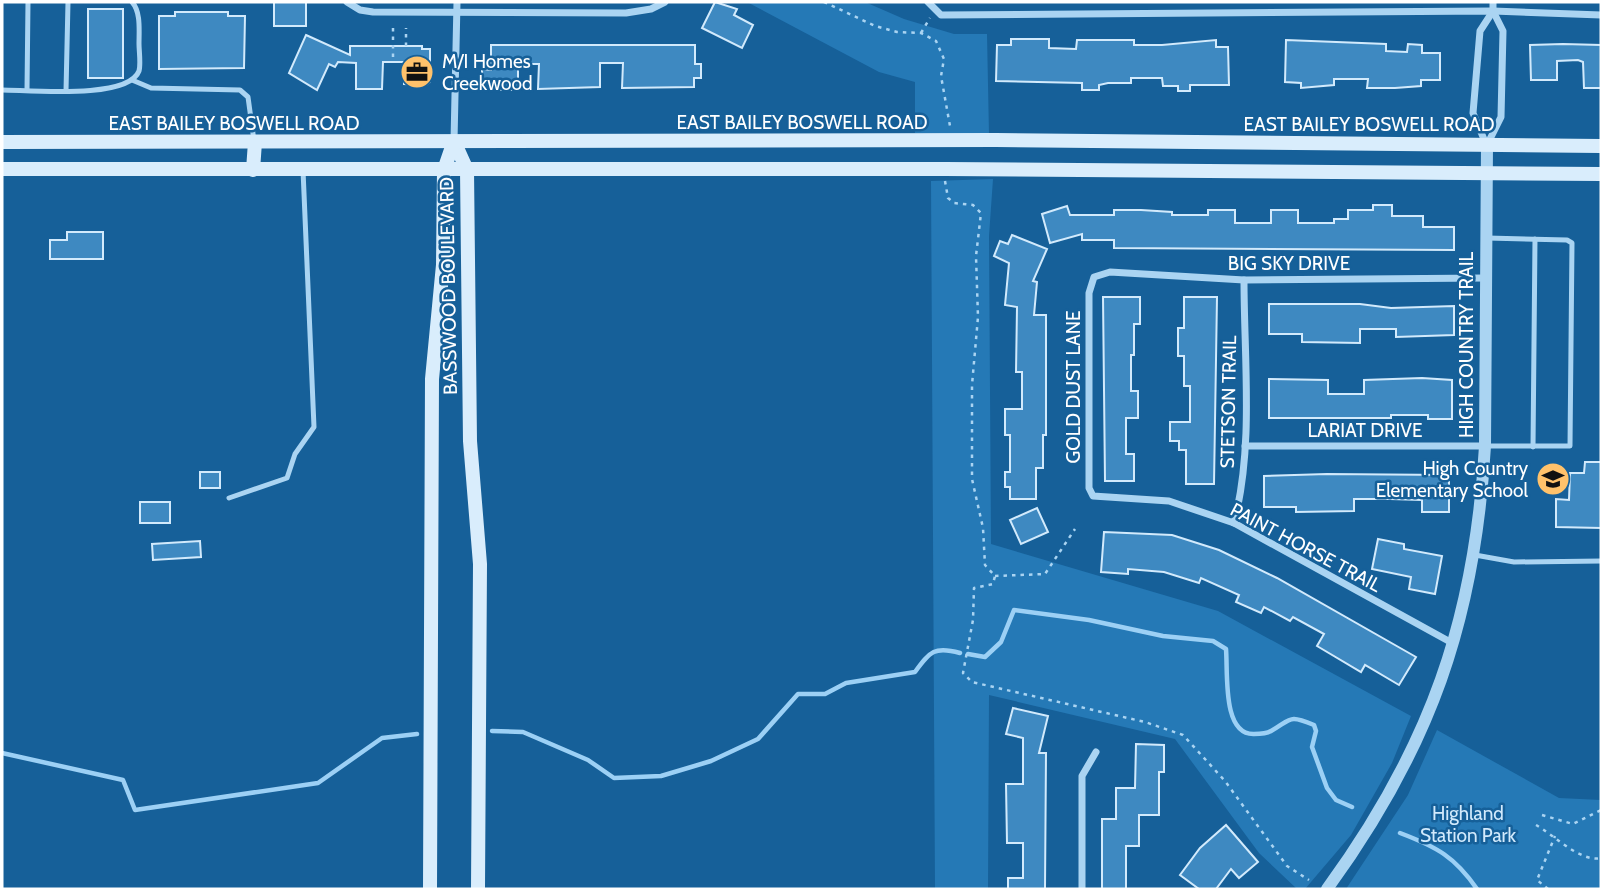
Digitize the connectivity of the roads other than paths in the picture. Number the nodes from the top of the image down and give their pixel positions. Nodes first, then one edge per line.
1 (28, 2) edge
2 (68, 2) edge
3 (132, 2) edge
4 (347, 2) edge
5 (457, 2) edge
6 (665, 2) edge
7 (1493, 2) edge
8 (928, 3) edge
9 (1493, 11) junction
10 (456, 14) junction
11 (1601, 15) edge
12 (132, 80) junction
13 (2, 90) edge
14 (27, 90) junction
15 (66, 91) junction
16 (454, 141) junction
17 (2, 142) edge
18 (254, 142) junction
19 (1487, 145) junction
20 (1601, 146) edge
21 (2, 169) edge
22 (253, 170) junction
23 (303, 170) junction
24 (444, 170) junction
25 (467, 170) junction
26 (1486, 174) junction
27 (1601, 174) edge
28 (1486, 238) junction
29 (1535, 239) junction
30 (1094, 276) joint
31 (1486, 278) junction
32 (1244, 280) junction
33 (1245, 446) junction
34 (1485, 446) junction
35 (1533, 447) junction
36 (1093, 496) joint
37 (229, 498) dead end
38 (1234, 523) junction
39 (1475, 555) junction
40 (1601, 561) edge
41 (1454, 644) junction
42 (1096, 752) dead end
43 (430, 889) edge
44 (478, 889) edge
45 (1082, 889) edge
46 (1328, 889) edge

1 - 14 lane
2 - 15 lane
3 - 12 lane
4 - 10 street
5 - 10 street
6 - 10 street
7 - 9 street
8 - 9 street
9 - 11 street
9 - 19 street
9 - 19 street
10 - 16 street
12 - 15 lane
12 - 18 lane
13 - 14 lane
14 - 15 lane
16 - 18 main road, EAST BAILEY BOSWELL ROAD
16 - 19 main road, EAST BAILEY BOSWELL ROAD
16 - 24 main road, BASSWOOD BOULEVARD
16 - 25 main road, BASSWOOD BOULEVARD
17 - 18 main road, EAST BAILEY BOSWELL ROAD
18 - 22 main road
19 - 20 main road, EAST BAILEY BOSWELL ROAD
19 - 26 street, HIGH COUNTRY TRAIL
21 - 22 main road
22 - 23 main road
23 - 24 main road
23 - 37 lane
24 - 25 main road
24 - 43 main road, BASSWOOD BOULEVARD
25 - 26 main road
25 - 44 main road, BASSWOOD BOULEVARD
26 - 27 main road
26 - 28 street, HIGH COUNTRY TRAIL
28 - 29 lane
28 - 31 street, HIGH COUNTRY TRAIL
29 - 35 lane
29 - 35 lane
30 - 32 street, BIG SKY DRIVE
30 - 36 street, GOLD DUST LANE
31 - 32 street, BIG SKY DRIVE
31 - 34 street, HIGH COUNTRY TRAIL
32 - 33 street, STETSON TRAIL
33 - 34 street, LARIAT DRIVE
33 - 38 street, STETSON TRAIL
34 - 35 lane
34 - 39 street, HIGH COUNTRY TRAIL
36 - 38 street, PAINT HORSE TRAIL
38 - 41 street, PAINT HORSE TRAIL
39 - 40 lane
39 - 41 street, HIGH COUNTRY TRAIL
41 - 46 street, HIGH COUNTRY TRAIL
42 - 45 street

